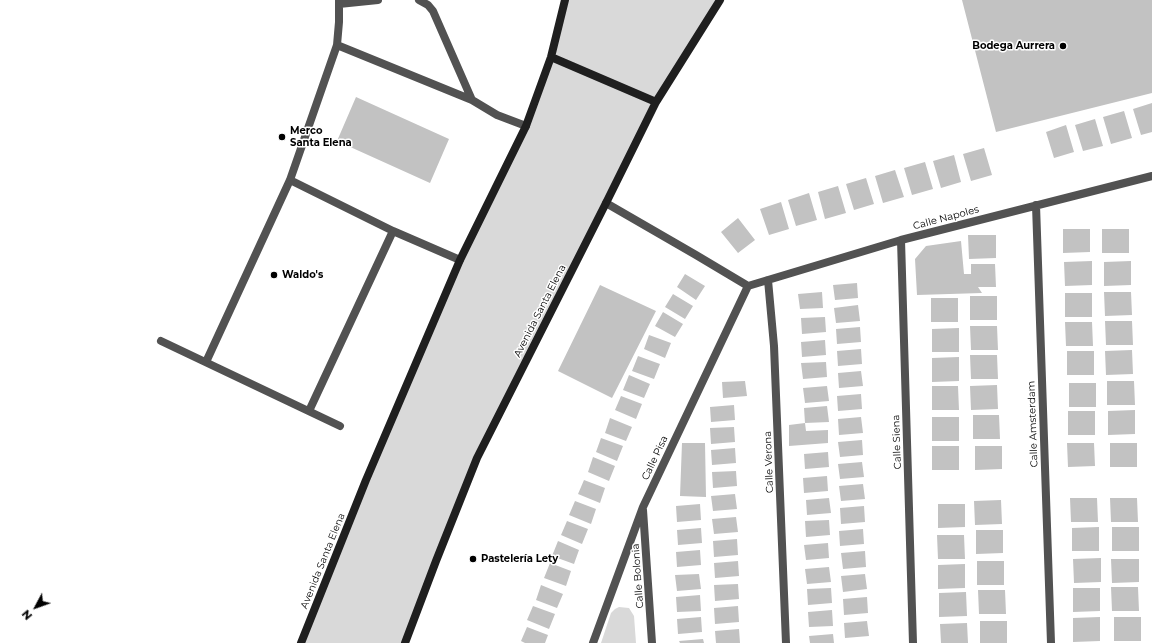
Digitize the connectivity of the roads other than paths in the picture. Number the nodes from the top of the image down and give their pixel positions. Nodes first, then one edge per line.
1 (378, 0) edge
2 (419, 0) edge
3 (565, 0) edge
4 (720, 0) edge
5 (339, 2) edge
6 (336, 45) junction
7 (551, 57) junction
8 (472, 100) junction
9 (656, 102) junction
10 (526, 126) junction
11 (1152, 176) edge
12 (290, 180) junction
13 (606, 203) junction
14 (1036, 205) junction
15 (393, 231) junction
16 (901, 240) junction
17 (460, 260) junction
18 (768, 280) junction
19 (748, 286) junction
20 (161, 341) dead end
21 (206, 362) junction
22 (308, 411) junction
23 (340, 426) dead end
24 (643, 507) junction
25 (301, 643) edge
26 (406, 643) edge
27 (594, 643) edge
28 (652, 643) edge
29 (786, 643) edge
30 (913, 643) edge
31 (1051, 643) edge

1 - 5 street
2 - 8 street
3 - 7 street, Avenida Santa Elena
4 - 9 street, Avenida Santa Elena
5 - 6 street
6 - 8 street
6 - 12 street
7 - 9 street
7 - 10 street, Avenida Santa Elena
8 - 10 street
9 - 13 street, Avenida Santa Elena
10 - 17 street, Avenida Santa Elena
11 - 14 street, Calle Napoles
12 - 15 street
12 - 21 street
13 - 19 street
13 - 26 street, Avenida Santa Elena
14 - 16 street, Calle Napoles
14 - 31 street, Calle Amsterdam
15 - 17 street
15 - 22 street
16 - 18 street, Calle Napoles
16 - 30 street, Calle Siena
17 - 25 street, Avenida Santa Elena
18 - 19 street, Calle Napoles
18 - 29 street, Calle Verona
19 - 24 street, Calle Pisa
20 - 21 street
21 - 22 street
22 - 23 street
24 - 27 street, Calle Pisa
24 - 28 street, Calle Bolonia

